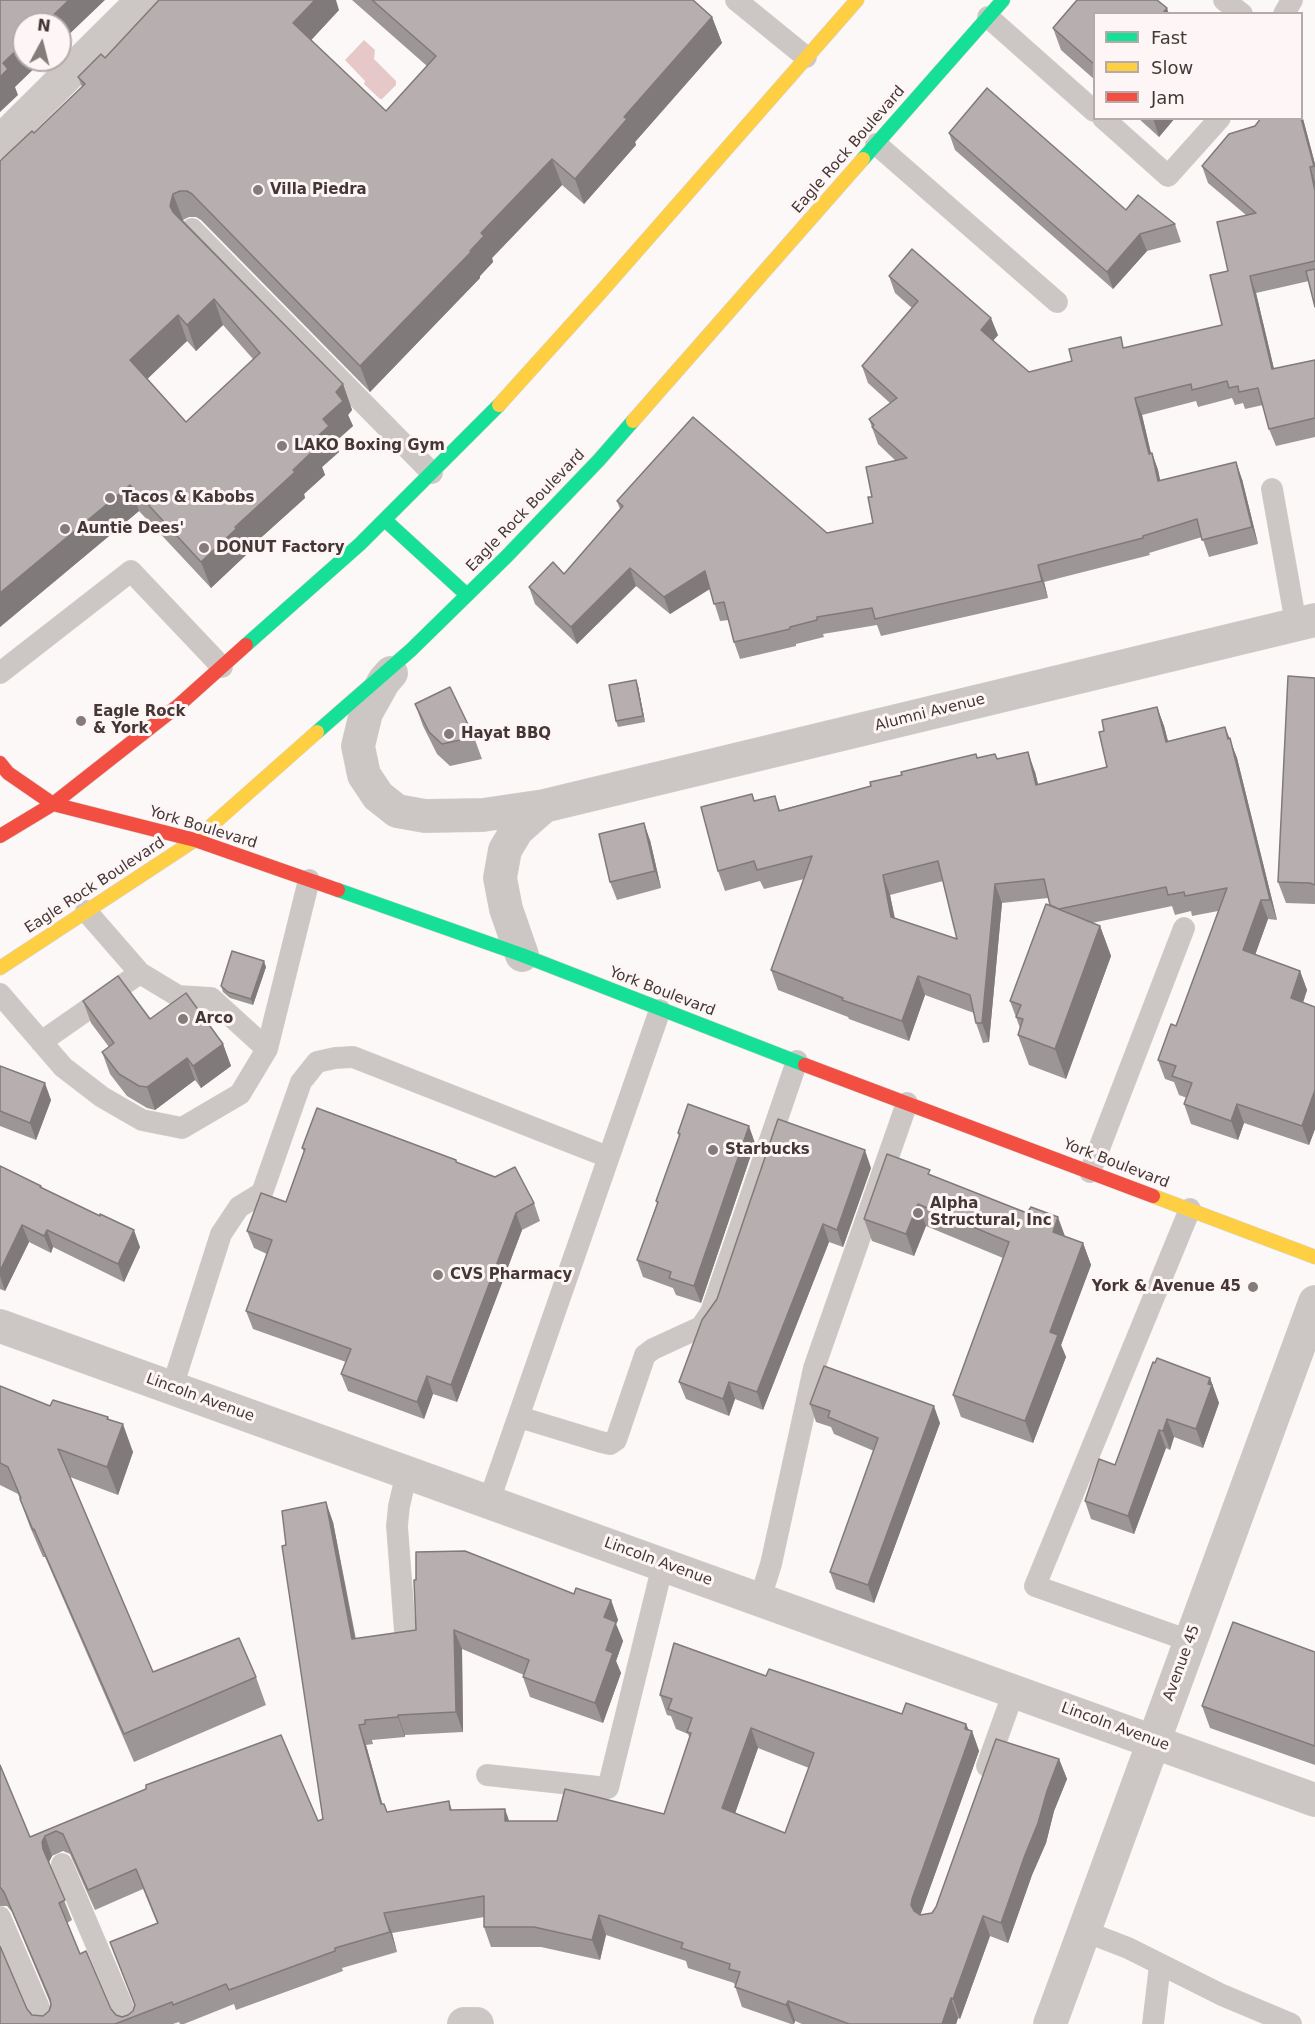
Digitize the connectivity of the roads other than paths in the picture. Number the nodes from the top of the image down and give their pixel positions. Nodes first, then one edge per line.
1 (143, 0) edge
2 (736, 0) edge
3 (857, 0) edge
4 (1003, 0) edge
5 (1224, 0) edge
6 (1239, 12) edge
7 (988, 17) junction
8 (806, 57) junction
9 (1093, 109) edge
10 (1105, 120) edge
11 (1218, 120) edge
12 (0, 142) edge
13 (876, 144) junction
14 (192, 229) edge
15 (1057, 302) dead end
16 (432, 474) junction
17 (1272, 489) dead end
18 (385, 520) junction
19 (467, 595) junction
20 (1306, 622) edge
21 (411, 650) junction
22 (222, 667) junction
23 (0, 673) edge
24 (0, 763) edge
25 (53, 804) junction
26 (544, 806) junction
27 (0, 836) edge
28 (195, 840) junction
29 (309, 880) junction
30 (86, 911) junction
31 (1184, 928) dead end
32 (522, 955) junction
33 (0, 968) edge
34 (140, 973) junction
35 (0, 994) edge
36 (660, 1010) junction
37 (41, 1042) junction
38 (267, 1049) junction
39 (797, 1061) junction
40 (907, 1103) junction
41 (609, 1157) junction
42 (1090, 1172) junction
43 (1190, 1209) junction
44 (1315, 1257) edge
45 (1315, 1302) edge
46 (0, 1326) edge
47 (172, 1388) junction
48 (519, 1417) junction
49 (406, 1472) junction
50 (489, 1501) junction
51 (663, 1564) junction
52 (760, 1599) junction
53 (405, 1632) edge
54 (1191, 1641) junction
55 (1014, 1691) junction
56 (1154, 1741) junction
57 (487, 1775) dead end
58 (982, 1779) edge
59 (1315, 1800) edge
60 (62, 1864) edge
61 (0, 1917) edge
62 (1084, 1931) junction
63 (1160, 1965) junction
64 (46, 2024) edge
65 (130, 2024) edge
66 (464, 2024) edge
67 (477, 2024) edge
68 (1050, 2024) edge
69 (1153, 2024) edge
70 (1291, 2024) edge

1 - 12 street
2 - 8 lane
3 - 8 main road
4 - 7 main road, Eagle Rock Boulevard
5 - 6 lane
7 - 9 lane
7 - 13 main road, Eagle Rock Boulevard
8 - 16 main road
10 - 11 lane
13 - 15 lane
13 - 19 main road, Eagle Rock Boulevard
14 - 16 lane
16 - 18 main road
17 - 20 lane
18 - 19 main road
18 - 22 main road
19 - 21 main road, Eagle Rock Boulevard
20 - 26 street, Alumni Avenue
21 - 26 street, Alumni Avenue
21 - 28 main road, Eagle Rock Boulevard
22 - 23 lane
22 - 25 main road
24 - 25 main road, York Boulevard
25 - 27 main road
25 - 28 main road, York Boulevard
26 - 32 street, Alumni Avenue
28 - 29 main road, York Boulevard
28 - 30 main road, Eagle Rock Boulevard
29 - 32 main road, York Boulevard
29 - 38 lane
30 - 33 main road, Eagle Rock Boulevard
30 - 34 lane
31 - 42 lane
32 - 36 main road, York Boulevard
34 - 37 lane
34 - 38 lane
35 - 37 lane
36 - 39 main road, York Boulevard
36 - 41 lane
37 - 38 lane
39 - 40 main road, York Boulevard
39 - 48 lane
40 - 42 main road, York Boulevard
40 - 52 lane
41 - 47 lane
41 - 48 lane
42 - 43 main road, York Boulevard
43 - 44 main road, York Boulevard
43 - 54 lane
45 - 54 street, Avenue 45
46 - 47 street, Lincoln Avenue
47 - 49 street, Lincoln Avenue
48 - 50 lane
49 - 50 street, Lincoln Avenue
49 - 53 lane
50 - 51 street, Lincoln Avenue
51 - 52 street, Lincoln Avenue
51 - 57 lane
52 - 55 street, Lincoln Avenue
54 - 56 street, Avenue 45
55 - 56 street, Lincoln Avenue
55 - 58 lane
56 - 59 street, Lincoln Avenue
56 - 62 street, Avenue 45
60 - 65 lane
61 - 64 lane
62 - 63 lane
62 - 68 street, Avenue 45
63 - 69 lane
63 - 70 lane
66 - 67 street

